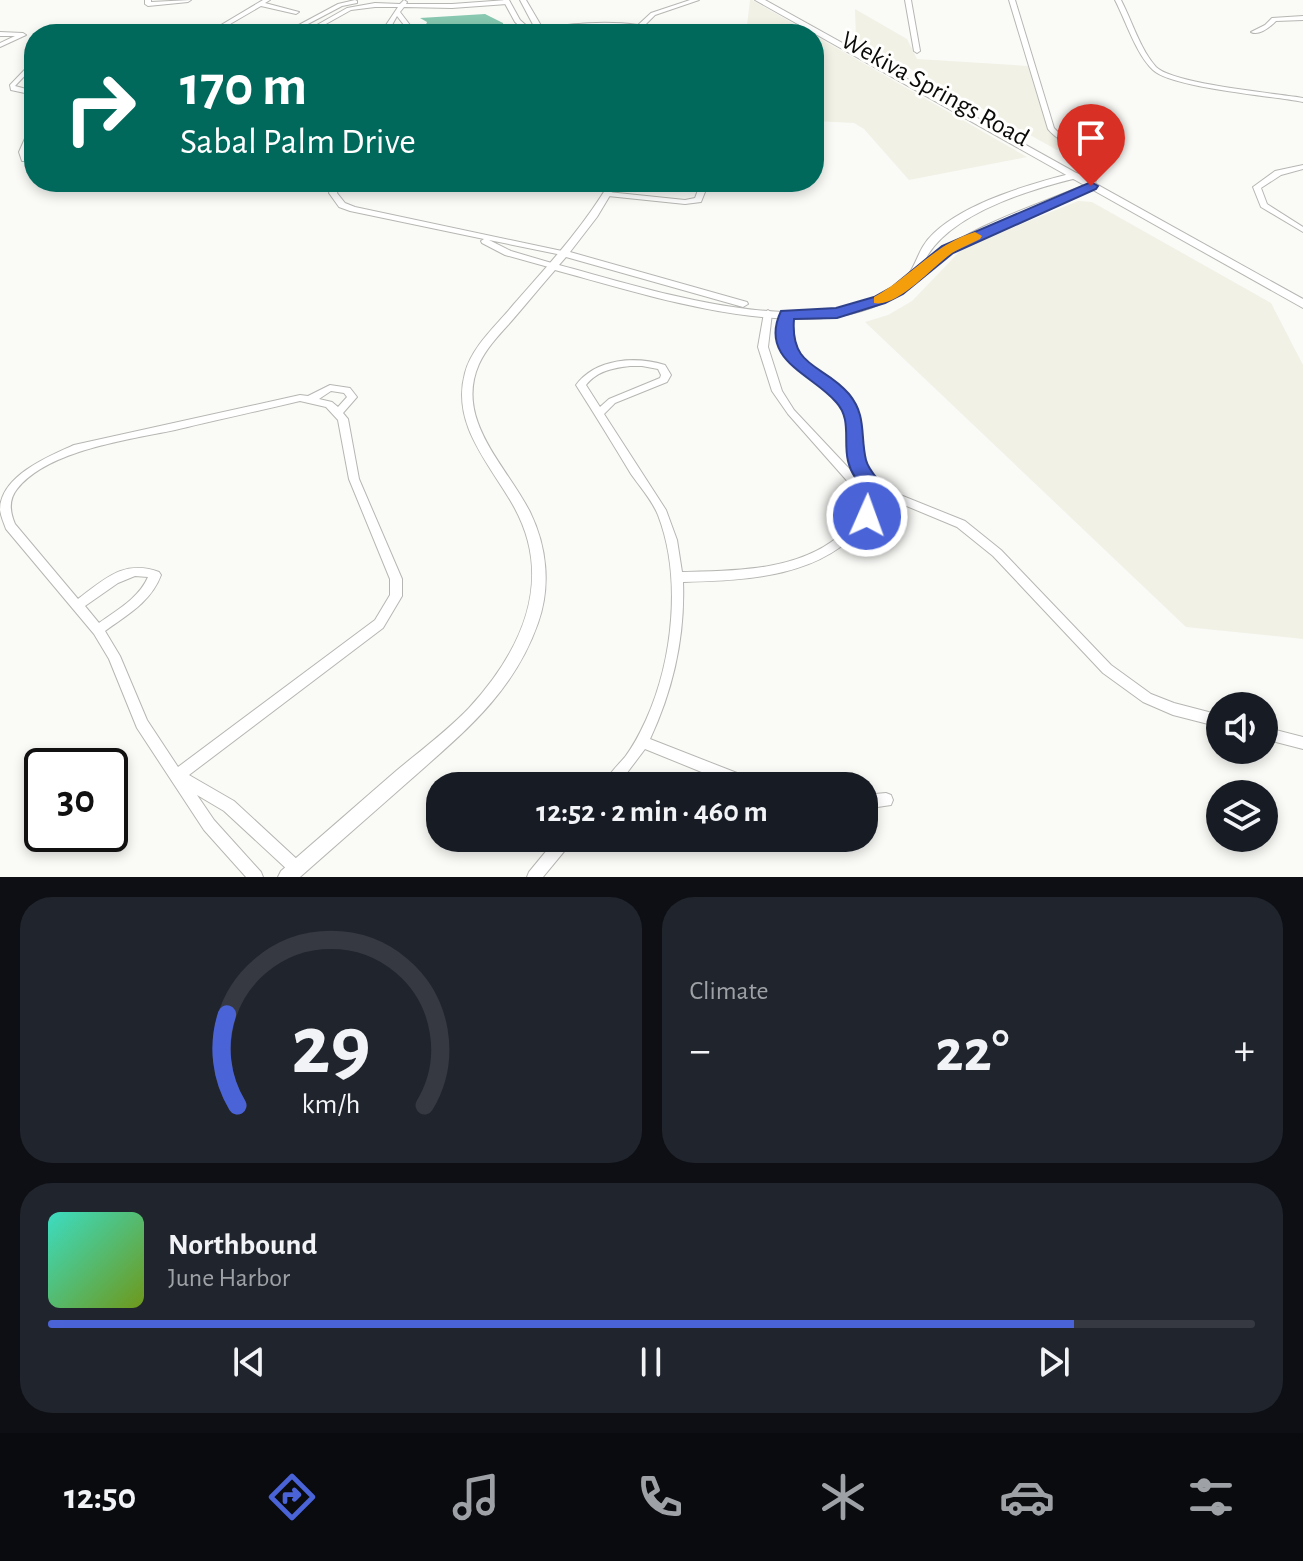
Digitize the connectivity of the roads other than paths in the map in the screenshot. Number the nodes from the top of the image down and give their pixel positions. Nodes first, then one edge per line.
1 (148, 0) edge
2 (188, 0) edge
3 (364, 0) edge
4 (437, 0) edge
5 (462, 0) edge
6 (523, 0) edge
7 (536, 0) edge
8 (696, 0) edge
9 (759, 0) edge
10 (777, 0) edge
11 (908, 0) edge
12 (1012, 0) edge
13 (1118, 0) edge
14 (506, 1) edge
15 (264, 2) edge
16 (404, 2) edge
17 (296, 12) dead end
18 (397, 12) junction
19 (1303, 18) edge
20 (226, 24) edge
21 (304, 24) edge
22 (322, 24) edge
23 (390, 24) edge
24 (406, 24) edge
25 (522, 24) edge
26 (533, 24) edge
27 (643, 24) edge
28 (802, 24) edge
29 (820, 24) edge
30 (824, 26) edge
31 (1254, 32) dead end
32 (0, 34) edge
33 (824, 36) edge
34 (0, 45) edge
35 (917, 51) dead end
36 (899, 68) junction
37 (888, 72) junction
38 (24, 73) edge
39 (24, 91) edge
40 (1303, 100) edge
41 (974, 110) junction
42 (961, 114) junction
43 (1056, 166) junction
44 (1303, 167) edge
45 (1073, 176) junction
46 (1058, 180) junction
47 (1092, 182) junction
48 (333, 192) edge
49 (701, 192) edge
50 (608, 194) joint
51 (994, 205) junction
52 (992, 229) junction
53 (1303, 230) edge
54 (480, 238) junction
55 (562, 253) junction
56 (552, 266) junction
57 (913, 277) junction
58 (1303, 294) edge
59 (1303, 304) edge
60 (768, 313) junction
61 (786, 315) junction
62 (309, 400) junction
63 (338, 413) junction
64 (599, 414) junction
65 (877, 491) junction
66 (677, 577) junction
67 (77, 606) junction
68 (98, 630) junction
69 (1206, 717) edge
70 (1278, 737) edge
71 (642, 742) junction
72 (1303, 743) edge
73 (620, 772) edge
74 (717, 772) edge
75 (177, 776) junction
76 (886, 800) dead end
77 (878, 801) edge
78 (555, 852) edge
79 (291, 872) edge
80 (256, 877) edge
81 (534, 877) edge

1 - 2 street
3 - 21 street
4 - 5 street
6 - 7 street
6 - 14 street
6 - 26 street
8 - 27 street
9 - 28 main road, Wekiva Springs Road
10 - 29 main road, Wekiva Springs Road
11 - 35 street
12 - 47 street
13 - 40 street
14 - 16 street
14 - 25 street
15 - 17 street
15 - 20 street
16 - 18 street
16 - 22 street
18 - 23 street
18 - 24 street
19 - 31 street
30 - 36 main road, Wekiva Springs Road
32 - 34 street
33 - 37 main road, Wekiva Springs Road
36 - 37 main road
36 - 41 main road, Wekiva Springs Road
37 - 42 main road, Wekiva Springs Road
38 - 39 street
41 - 42 main road
41 - 47 main road, Wekiva Springs Road
42 - 43 main road, Wekiva Springs Road
43 - 45 main road, Wekiva Springs Road
43 - 46 main road
44 - 53 street
45 - 46 street
45 - 47 main road, Wekiva Springs Road
46 - 51 street
47 - 52 street
47 - 58 main road, Wekiva Springs Road
47 - 59 main road, Wekiva Springs Road
48 - 54 street
49 - 50 street
50 - 55 street
51 - 52 street
51 - 57 street
52 - 57 street
54 - 55 street
54 - 56 street
55 - 56 street
55 - 60 street
56 - 60 street
56 - 79 street
57 - 61 street
60 - 61 street
60 - 65 street
61 - 65 street
62 - 63 street
62 - 63 street
62 - 67 street
63 - 75 street
64 - 64 street
64 - 66 street
65 - 66 street
65 - 69 street
66 - 71 street
67 - 68 street
67 - 68 street
68 - 75 street
70 - 72 street
71 - 73 street
71 - 74 street
75 - 79 street
75 - 80 street
76 - 77 street
78 - 81 street

